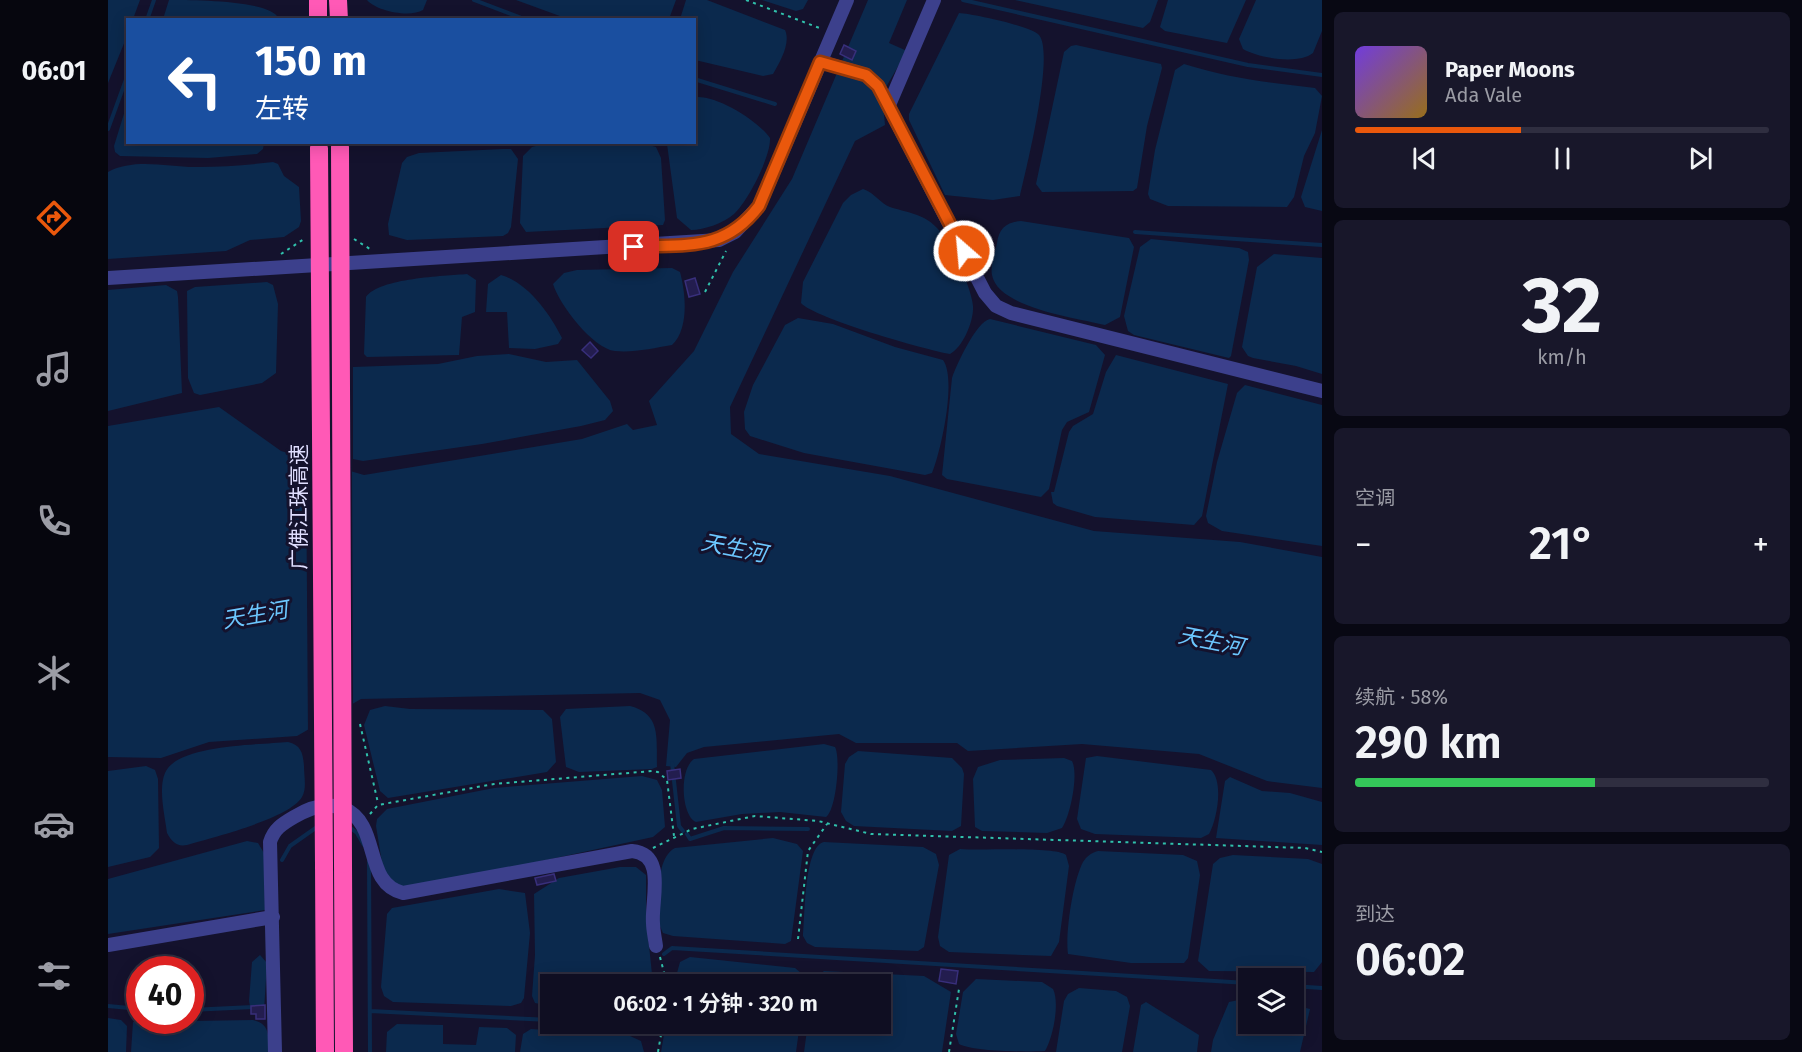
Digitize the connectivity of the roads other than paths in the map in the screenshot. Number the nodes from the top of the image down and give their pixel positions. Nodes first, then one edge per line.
1 (318, 0) edge
2 (338, 0) edge
3 (847, 0) edge
4 (934, 0) edge
5 (318, 18) edge
6 (339, 18) edge
7 (820, 62) junction
8 (889, 105) junction
9 (319, 145) edge
10 (340, 145) edge
11 (108, 278) edge
12 (1322, 392) edge
13 (273, 917) junction
14 (108, 945) edge
15 (656, 946) road end
16 (275, 1052) edge
17 (325, 1052) edge
18 (344, 1052) edge

1 - 5 highway
2 - 6 highway
3 - 7 street
4 - 8 street
7 - 8 street
7 - 11 street
8 - 12 street
9 - 17 highway, 广佛江珠高速, bridge
10 - 18 highway, 广佛江珠高速, bridge
13 - 14 street
13 - 15 street
13 - 16 street

